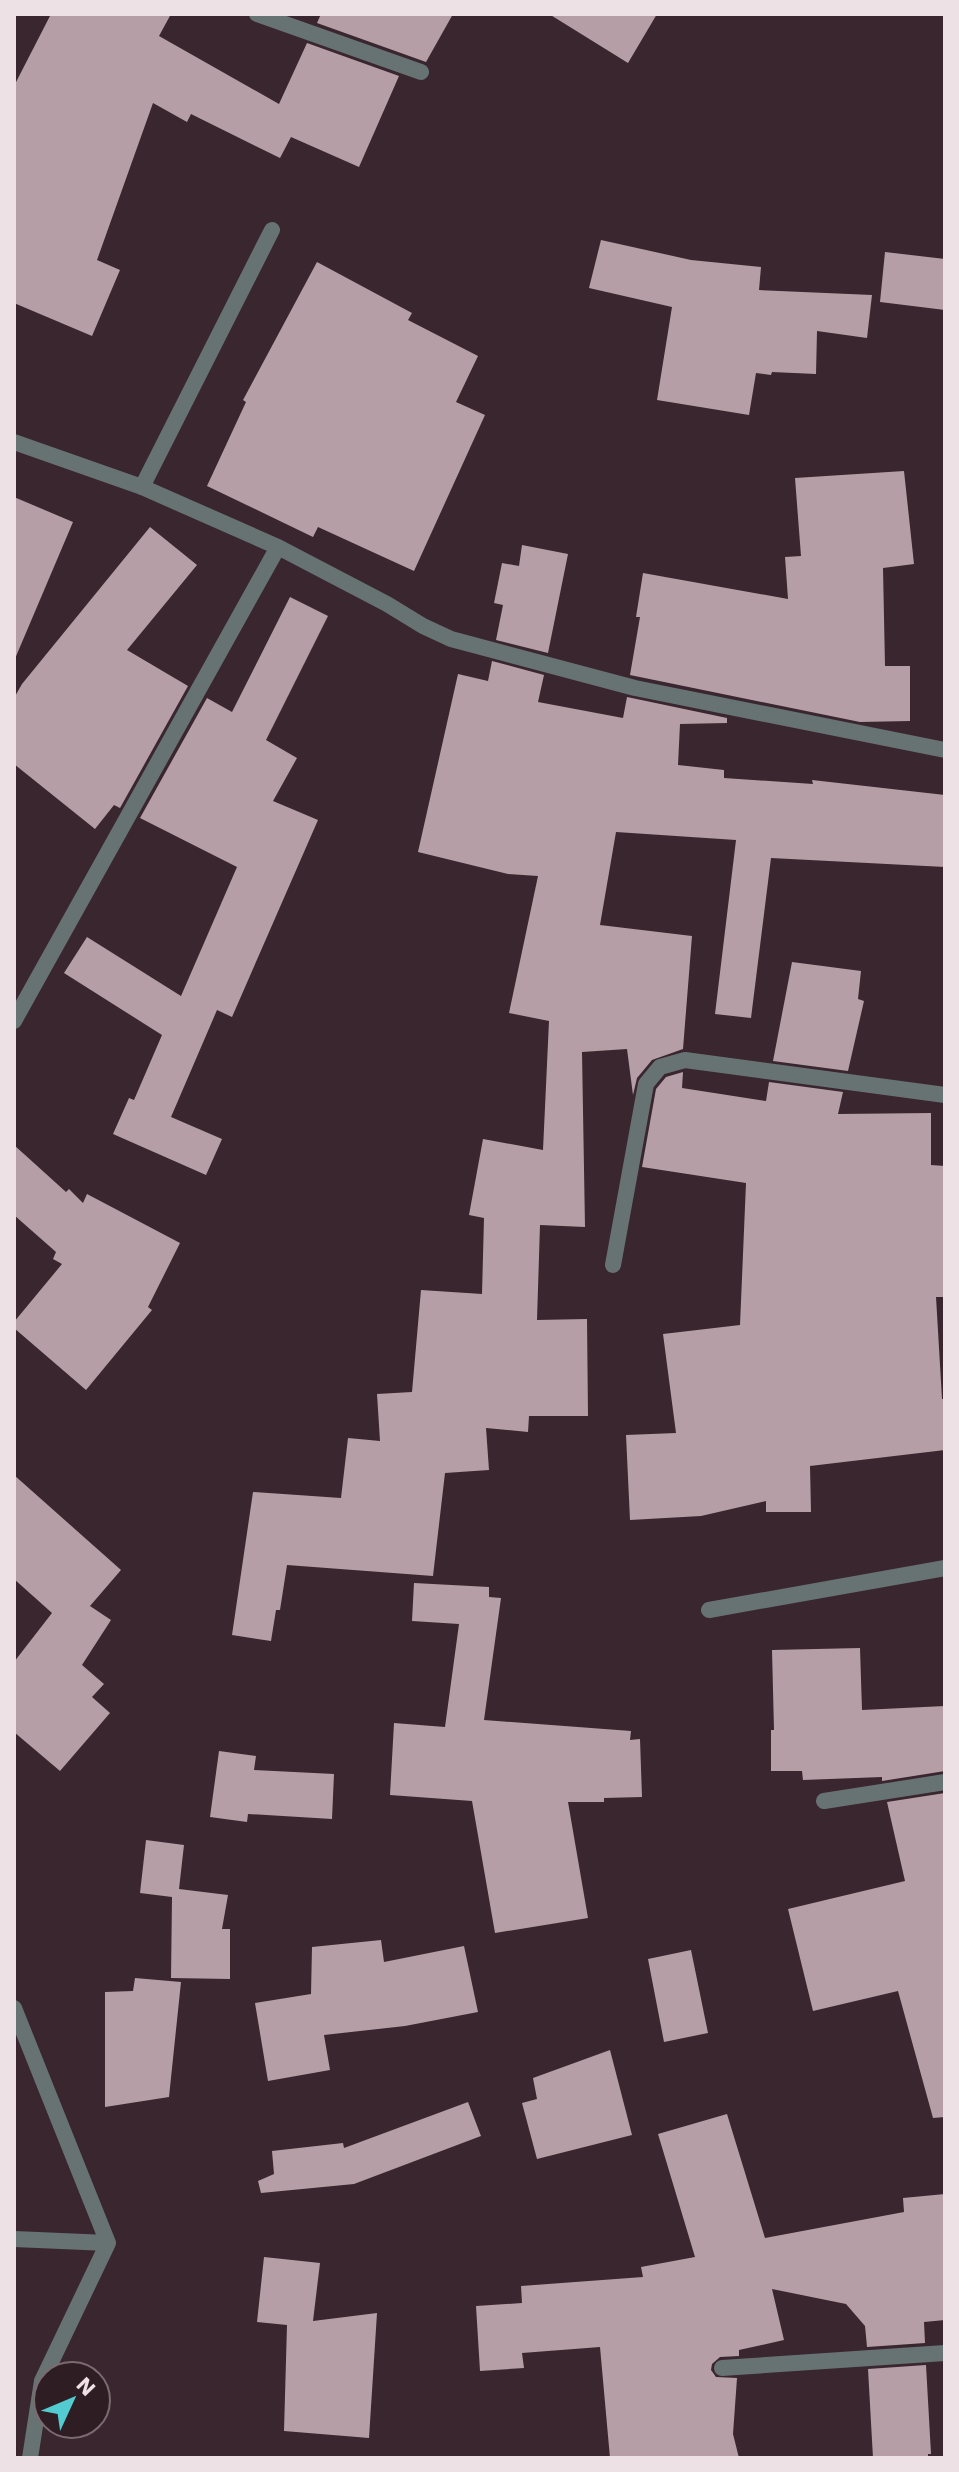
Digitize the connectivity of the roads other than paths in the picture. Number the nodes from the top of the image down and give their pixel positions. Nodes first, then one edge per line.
1 (257, 14) edge
2 (421, 72) dead end
3 (272, 230) dead end
4 (14, 442) edge
5 (142, 487) junction
6 (278, 547) junction
7 (945, 750) edge
8 (14, 1021) edge
9 (945, 1095) edge
10 (613, 1265) dead end
11 (945, 1568) edge
12 (709, 1610) dead end
13 (945, 1782) edge
14 (824, 1801) dead end
15 (14, 2008) edge
16 (14, 2239) edge
17 (108, 2243) junction
18 (945, 2353) edge
19 (722, 2368) dead end
20 (30, 2458) edge

1 - 2 street
3 - 5 street
4 - 5 street
5 - 6 street
6 - 7 street
6 - 8 street
9 - 10 street
11 - 12 street
13 - 14 street
15 - 17 street
16 - 17 street
17 - 20 street
18 - 19 street

